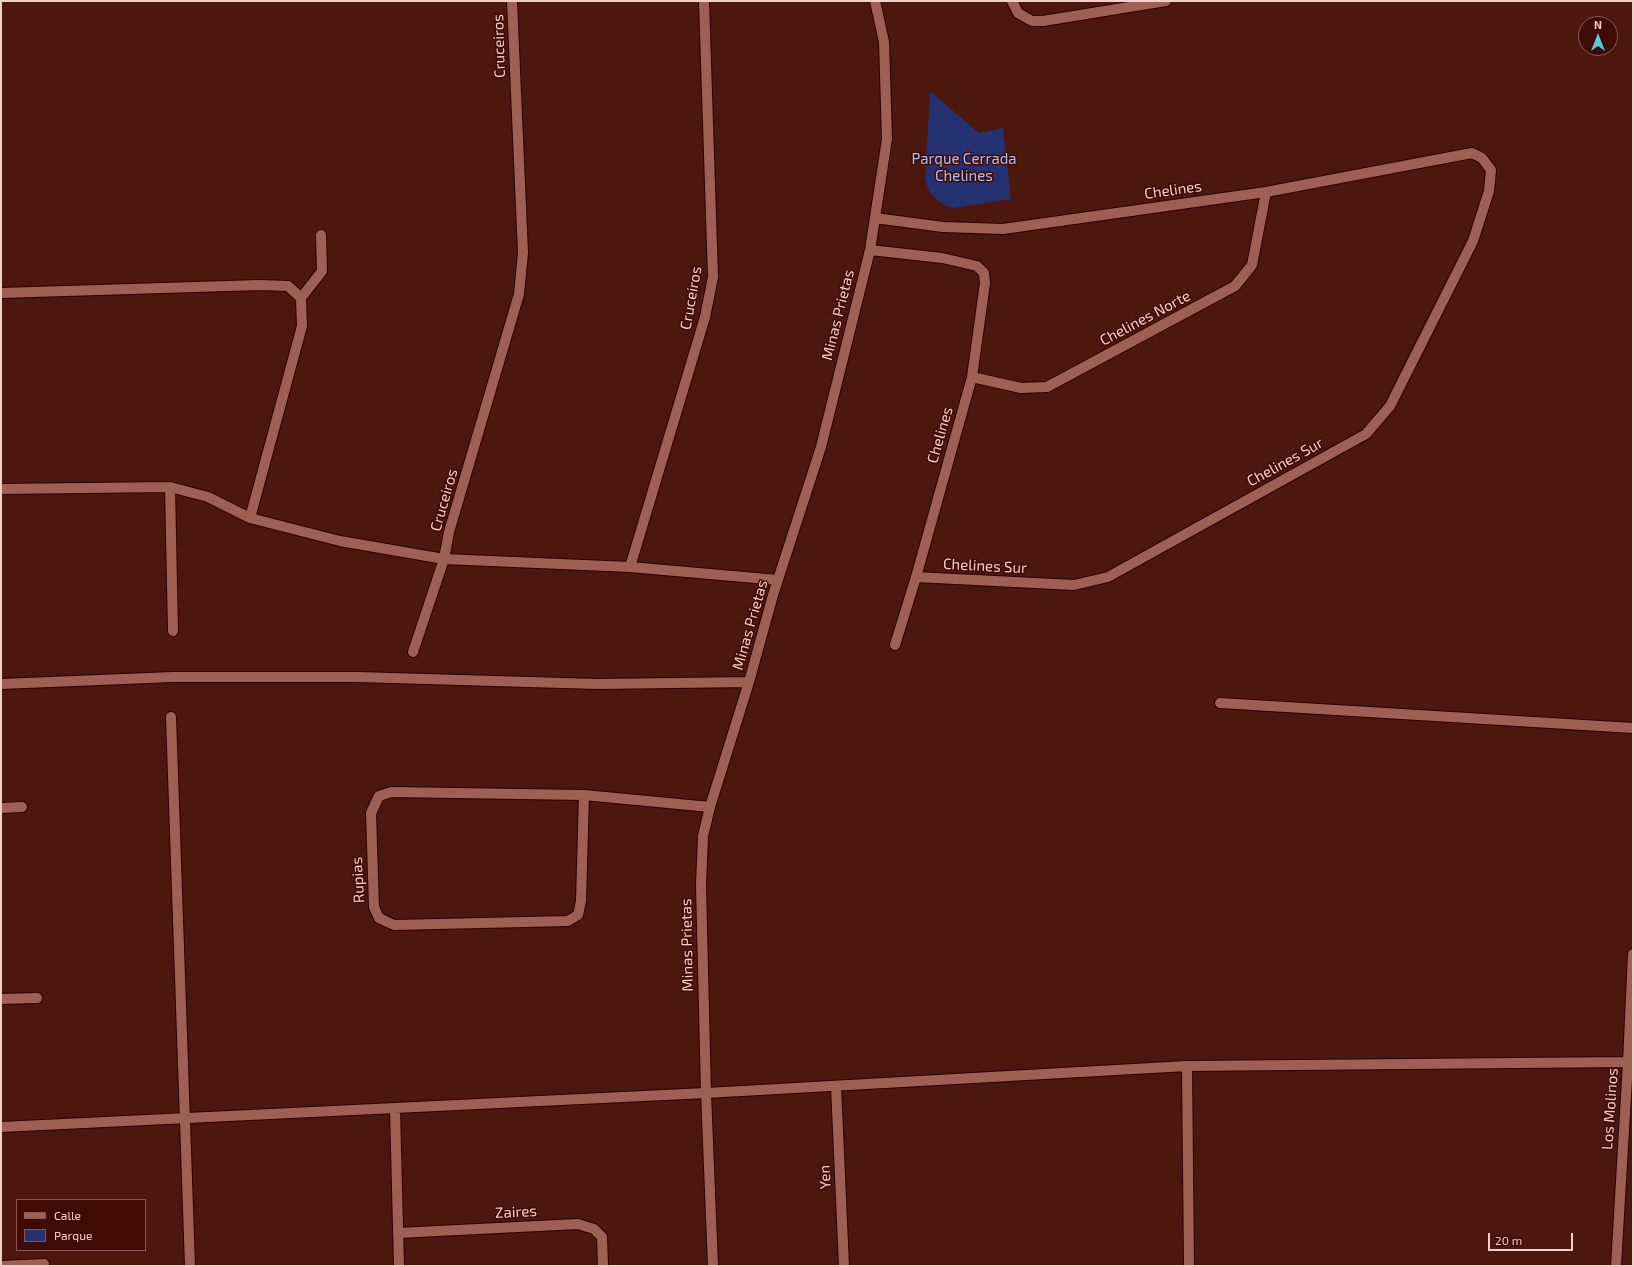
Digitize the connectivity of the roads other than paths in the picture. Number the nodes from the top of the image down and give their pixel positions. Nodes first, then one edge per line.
1 (512, 1) edge
2 (704, 1) edge
3 (875, 1) edge
4 (1012, 1) edge
5 (1166, 1) edge
6 (1472, 153) joint
7 (1266, 192) junction
8 (875, 218) junction
9 (321, 234) dead end
10 (870, 250) junction
11 (1, 293) edge
12 (301, 298) junction
13 (972, 376) junction
14 (170, 487) junction
15 (1, 489) edge
16 (250, 518) junction
17 (444, 559) junction
18 (630, 567) junction
19 (916, 578) junction
20 (778, 580) junction
21 (173, 631) dead end
22 (895, 645) dead end
23 (413, 652) dead end
24 (749, 682) junction
25 (1, 684) edge
26 (1220, 703) dead end
27 (171, 717) dead end
28 (1633, 728) edge
29 (584, 795) junction
30 (22, 807) dead end
31 (710, 807) junction
32 (1, 808) edge
33 (1633, 954) edge
34 (37, 998) dead end
35 (1, 999) edge
36 (1628, 1062) junction
37 (1187, 1066) junction
38 (836, 1086) junction
39 (706, 1093) junction
40 (395, 1109) junction
41 (185, 1119) junction
42 (1, 1127) edge
43 (398, 1233) junction
44 (44, 1264) dead end
45 (1, 1266) edge
46 (190, 1266) edge
47 (399, 1266) edge
48 (603, 1266) edge
49 (713, 1266) edge
50 (844, 1266) edge
51 (1189, 1266) edge
52 (1616, 1266) edge

1 - 17 street, Cruceiros
2 - 18 street, Cruceiros
3 - 8 street, Minas Prietas
4 - 5 street
6 - 7 street, Chelines
6 - 19 street, Chelines Sur
7 - 8 street, Chelines
7 - 13 street, Chelines Norte
8 - 10 street, Minas Prietas
9 - 12 street
10 - 13 street, Chelines
10 - 20 street, Minas Prietas
11 - 12 street
12 - 16 street
13 - 19 street, Chelines
14 - 15 street
14 - 16 street
14 - 21 street
16 - 17 street
17 - 18 street
17 - 23 street, Cruceiros
18 - 20 street
19 - 22 street, Chelines
20 - 24 street, Minas Prietas
24 - 25 street
24 - 31 street, Minas Prietas
26 - 28 street
27 - 41 street
29 - 29 street, Rupias
29 - 31 street, Rupias
30 - 32 street
31 - 39 street, Minas Prietas
33 - 36 street, Los Molinos
34 - 35 street
36 - 37 street
36 - 52 street, Los Molinos
37 - 38 street
37 - 51 street
38 - 39 street
38 - 50 street, Yen
39 - 40 street
39 - 49 street, Minas Prietas
40 - 41 street
40 - 43 street
41 - 42 street
41 - 46 street
43 - 47 street
43 - 48 street, Zaires
44 - 45 street

